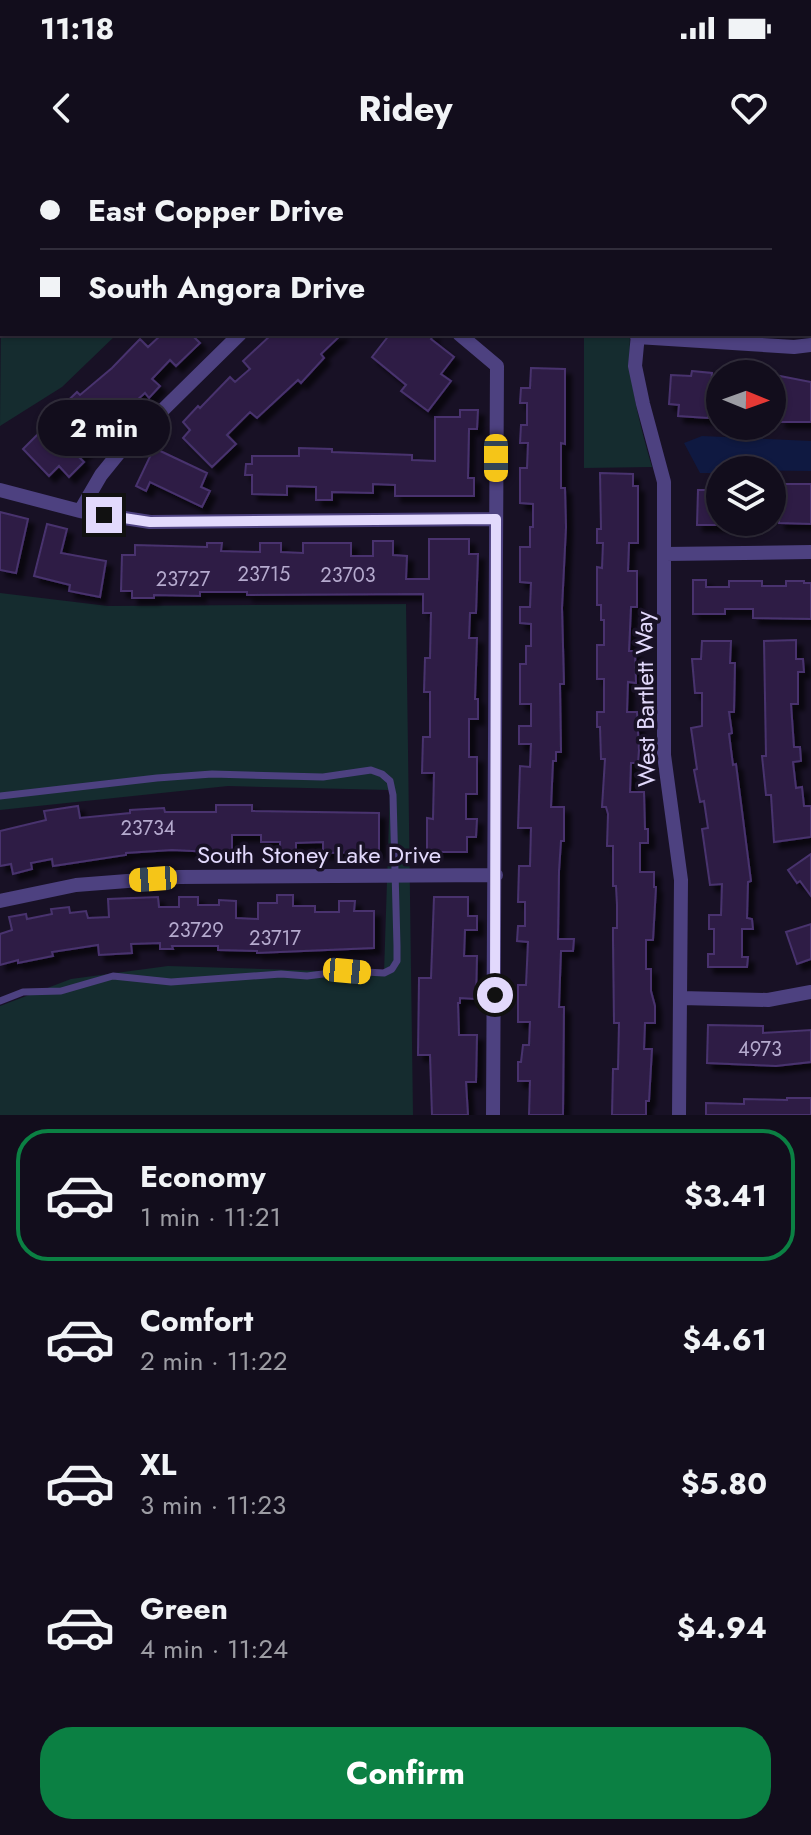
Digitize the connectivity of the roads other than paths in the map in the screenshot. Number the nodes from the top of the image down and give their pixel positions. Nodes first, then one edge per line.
1 (238, 336) edge
2 (461, 336) edge
3 (638, 336) edge
4 (651, 336) edge
5 (811, 345) edge
6 (0, 490) edge
7 (80, 511) junction
8 (496, 519) junction
9 (811, 552) edge
10 (665, 554) junction
11 (0, 796) edge
12 (496, 875) junction
13 (394, 876) junction
14 (0, 901) edge
15 (811, 992) edge
16 (681, 998) junction
17 (0, 1001) edge
18 (493, 1115) edge
19 (679, 1115) edge

1 - 7 street
2 - 8 street
3 - 10 street, West Bartlett Way
4 - 5 street
6 - 7 street
7 - 8 street
8 - 12 street
9 - 10 street
10 - 16 street, West Bartlett Way
11 - 13 lane
12 - 13 street, South Stoney Lake Drive
12 - 18 street
13 - 14 street, South Stoney Lake Drive
13 - 17 lane
15 - 16 street
16 - 19 street, West Bartlett Way

